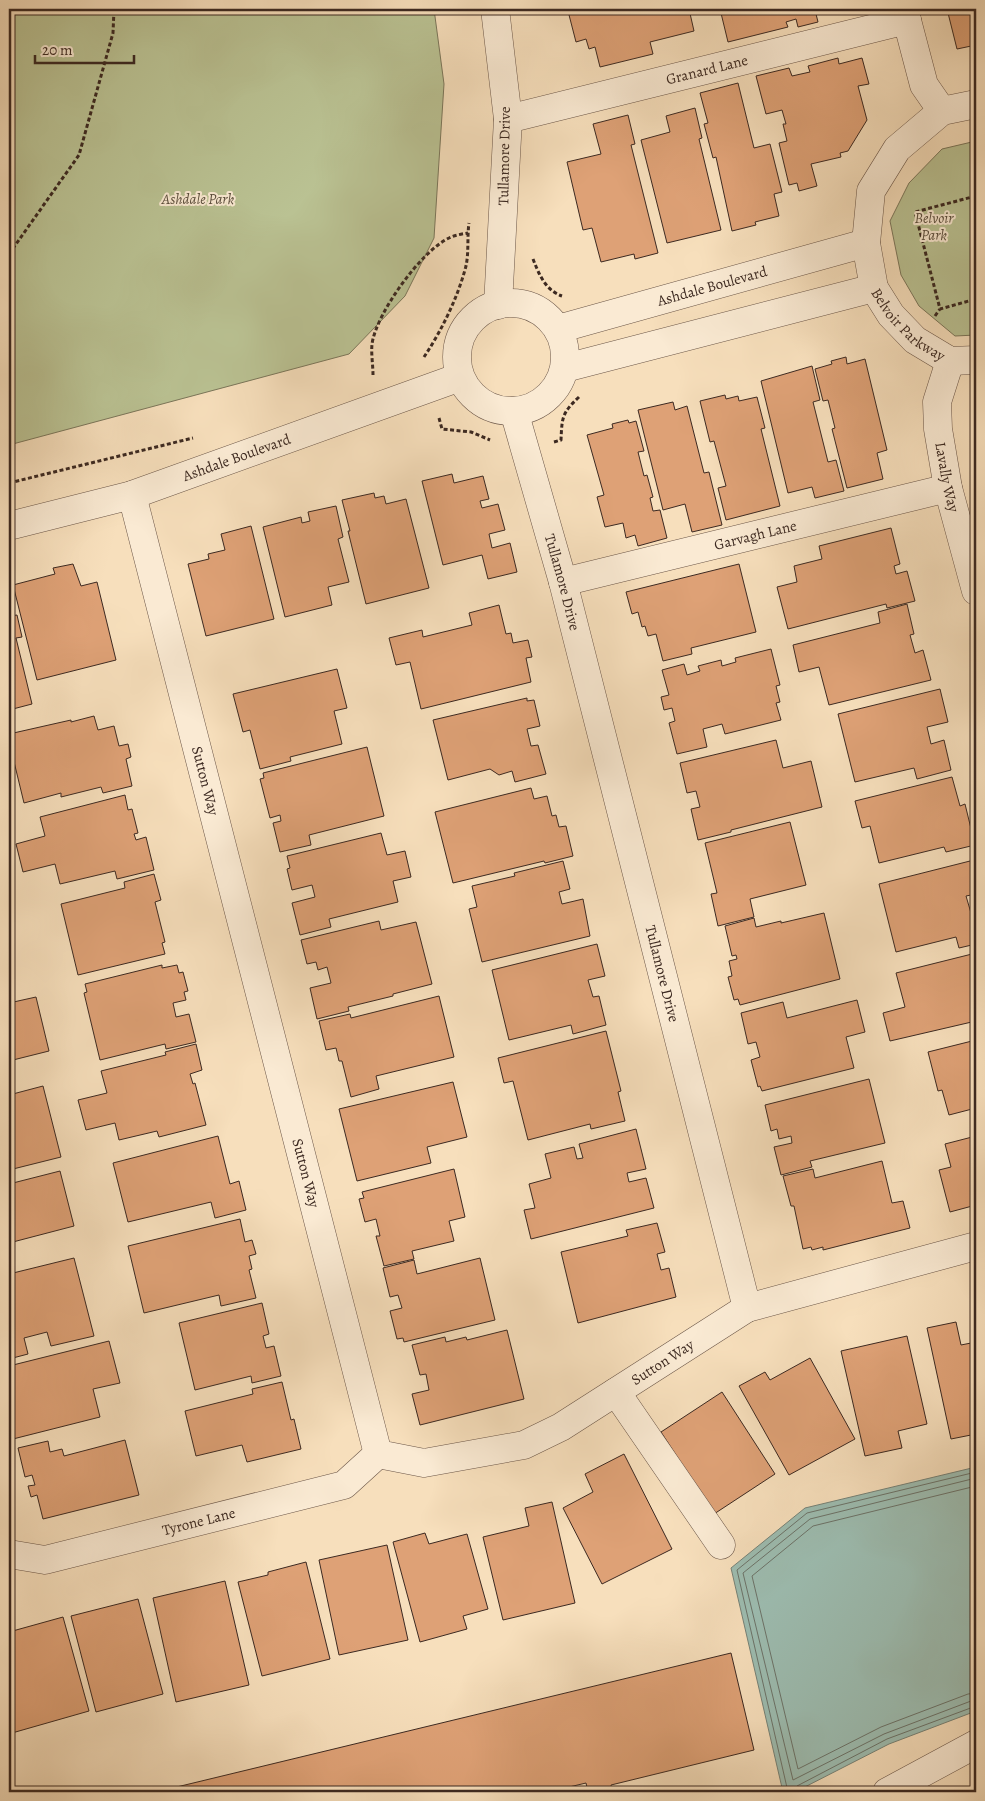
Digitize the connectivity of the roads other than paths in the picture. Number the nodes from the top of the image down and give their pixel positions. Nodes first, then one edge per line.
1 (495, 9) edge
2 (906, 14) edge
3 (976, 104) edge
4 (942, 111) junction
5 (508, 119) junction
6 (866, 243) junction
7 (874, 288) junction
8 (498, 305) junction
9 (558, 330) junction
10 (963, 360) edge
11 (565, 368) junction
12 (460, 376) junction
13 (514, 412) junction
14 (948, 488) junction
15 (132, 495) junction
16 (9, 526) edge
17 (563, 582) junction
18 (976, 586) edge
19 (976, 1246) edge
20 (748, 1308) junction
21 (616, 1392) junction
22 (378, 1454) junction
23 (722, 1545) dead end
24 (9, 1554) edge
25 (976, 1744) edge
26 (887, 1792) edge

1 - 5 street, Tullamore Drive
2 - 4 street
2 - 5 street, Granard Lane
3 - 4 street, Belvoir Parkway
4 - 6 street, Belvoir Parkway
5 - 8 street, Tullamore Drive
6 - 7 street, Belvoir Parkway
6 - 9 street, Ashdale Boulevard
7 - 10 street, Belvoir Parkway
7 - 11 street
8 - 9 street
8 - 12 street
9 - 11 street
10 - 14 street, Lavally Way
11 - 13 street
12 - 13 street
12 - 15 street, Ashdale Boulevard
13 - 17 street, Tullamore Drive
14 - 17 street, Garvagh Lane
14 - 18 street, Lavally Way
15 - 16 street, Ashdale Boulevard
15 - 22 street, Sutton Way
17 - 20 street, Tullamore Drive
19 - 20 street
20 - 21 street, Sutton Way
21 - 22 street, Sutton Way
21 - 23 street
22 - 24 street, Tyrone Lane
25 - 26 street

